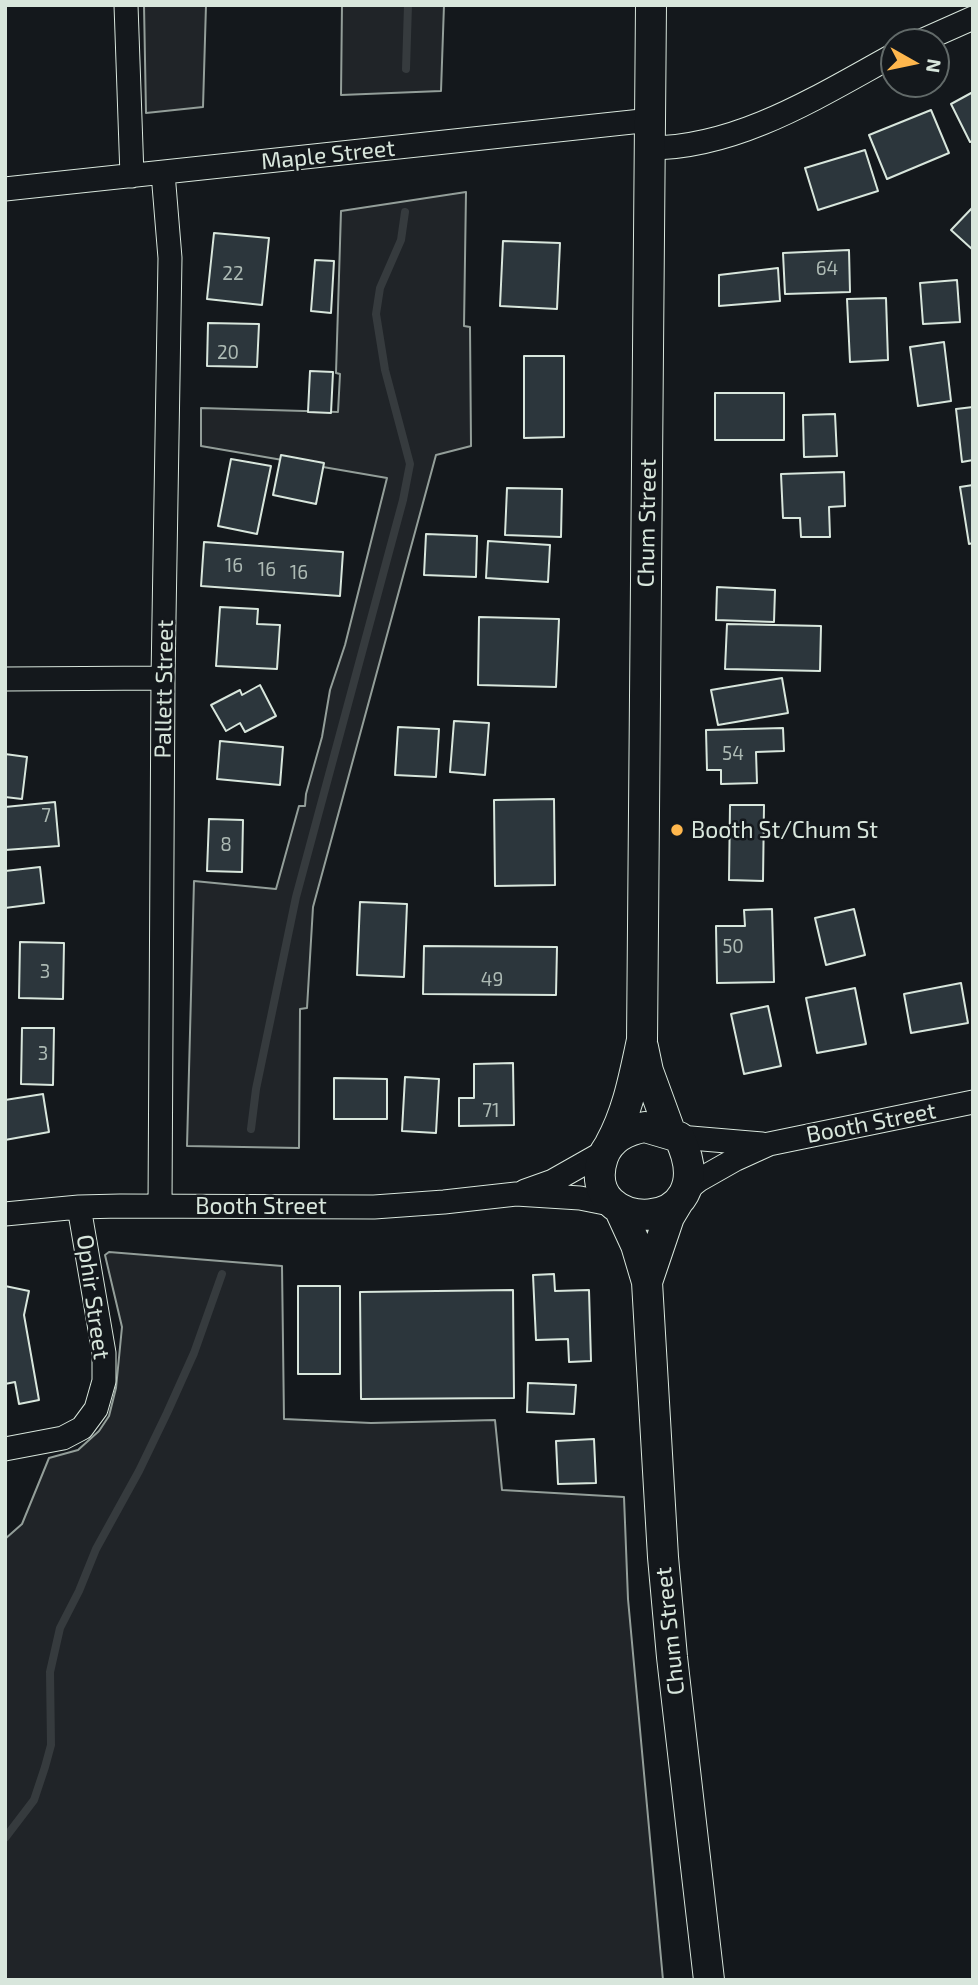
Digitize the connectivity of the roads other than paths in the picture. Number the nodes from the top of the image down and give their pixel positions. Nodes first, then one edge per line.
1 (126, 5) edge
2 (651, 5) edge
3 (973, 18) edge
4 (950, 28) edge
5 (880, 63) edge
6 (651, 134) junction
7 (163, 173) junction
8 (132, 176) junction
9 (5, 189) edge
10 (163, 678) junction
11 (5, 679) edge
12 (642, 1040) junction
13 (973, 1102) edge
14 (675, 1135) junction
15 (769, 1144) junction
16 (608, 1148) junction
17 (516, 1194) junction
18 (681, 1196) junction
19 (160, 1205) junction
20 (617, 1206) junction
21 (79, 1207) junction
22 (5, 1214) edge
23 (647, 1282) junction
24 (5, 1449) edge
25 (709, 1980) edge

1 - 8 street
2 - 6 street, Chum Street
3 - 4 street
5 - 6 street, Maple Street
6 - 7 street, Maple Street
6 - 12 street, Chum Street
7 - 8 street, Maple Street
7 - 10 street, Pallett Street
8 - 9 street, Maple Street
10 - 11 street
10 - 19 street, Pallett Street
12 - 14 street, Chum Street
12 - 16 street, Chum Street
13 - 15 street, Booth Street
14 - 15 street, Booth Street
14 - 16 street
14 - 18 street
15 - 18 street, Booth Street
16 - 17 street, Booth Street
16 - 20 street
17 - 19 street, Booth Street
17 - 20 street, Booth Street
18 - 20 street
18 - 23 street, Chum Street
19 - 21 street, Booth Street
20 - 23 street, Chum Street
21 - 22 street, Booth Street
21 - 24 street, Ophir Street
23 - 25 street, Chum Street

